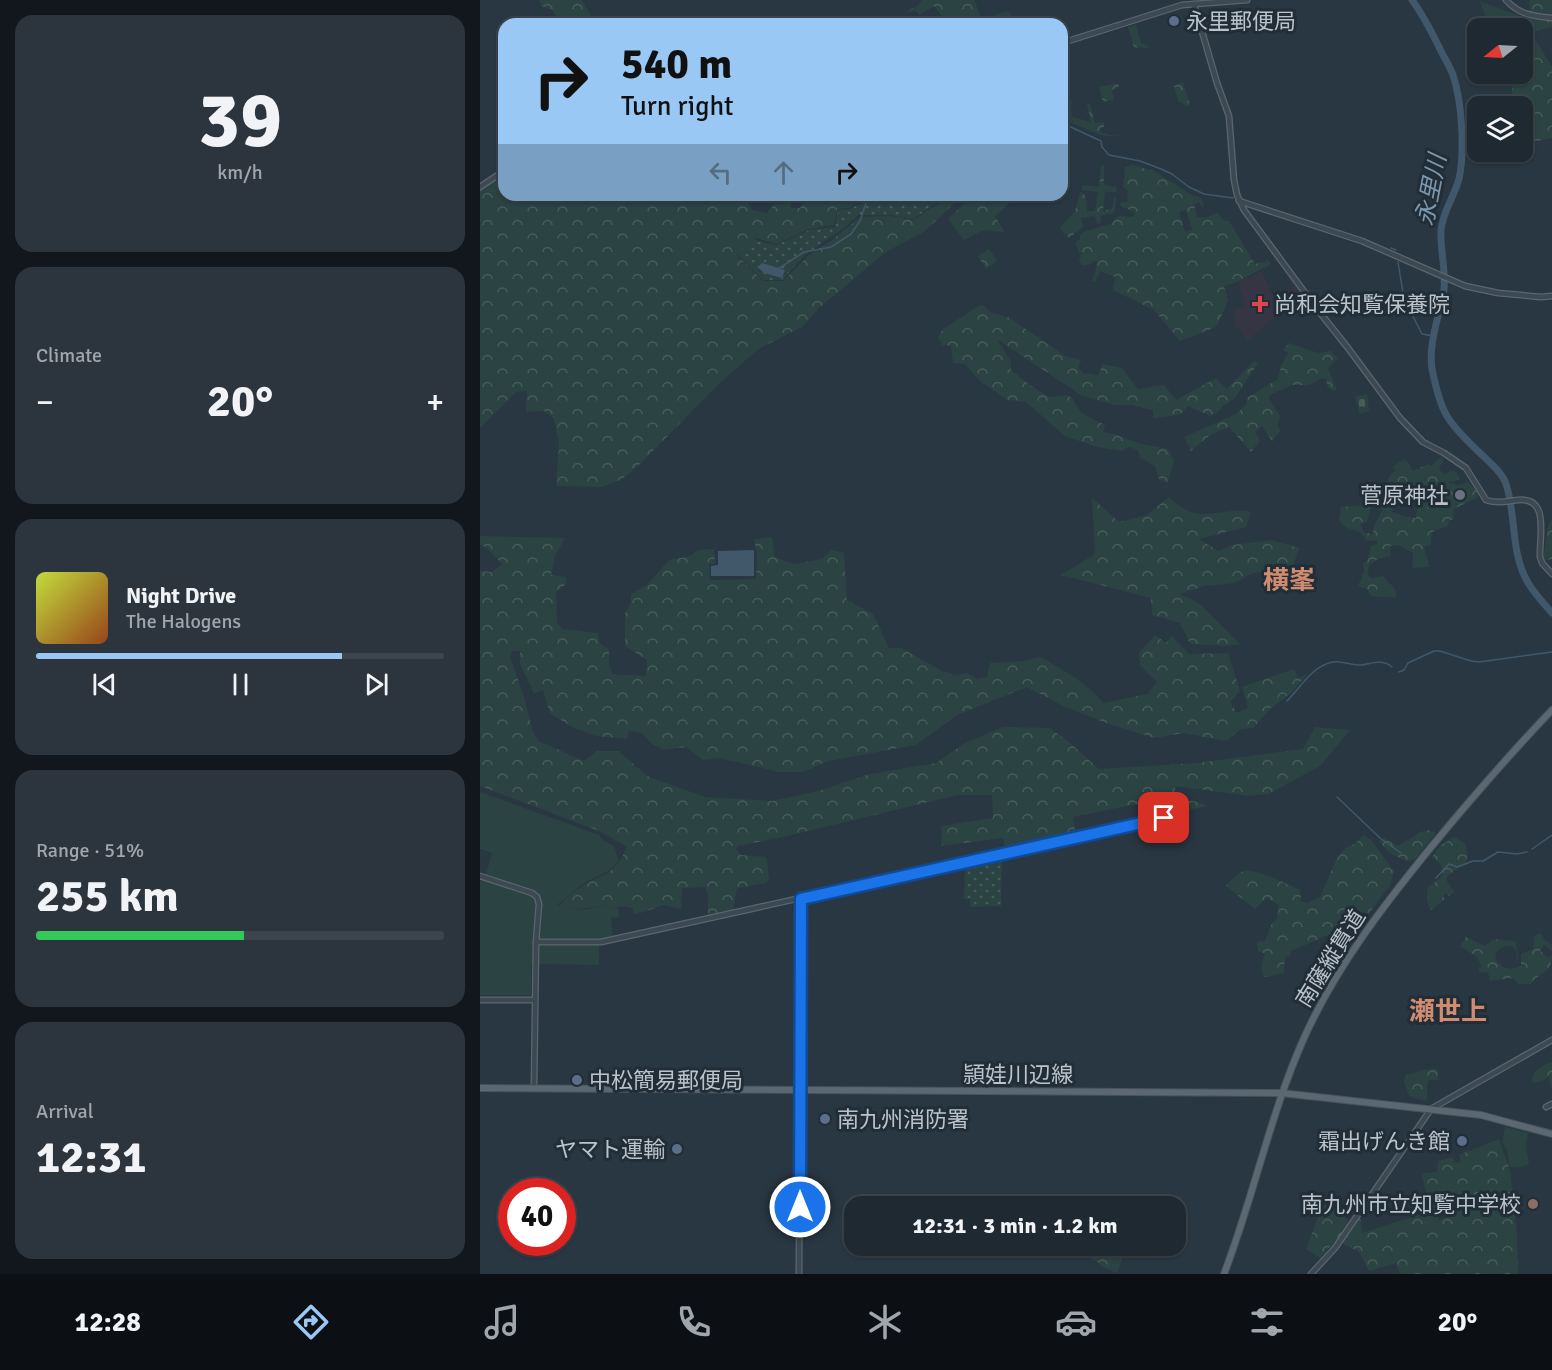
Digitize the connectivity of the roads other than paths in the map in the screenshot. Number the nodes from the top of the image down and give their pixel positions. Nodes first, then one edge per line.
1 (1248, 0) edge
2 (1506, 0) edge
3 (1194, 4) junction
4 (1552, 18) edge
5 (1068, 41) edge
6 (498, 175) edge
7 (480, 187) edge
8 (1239, 201) junction
9 (1552, 296) edge
10 (1552, 574) edge
11 (1552, 711) edge
12 (1164, 818) dead end
13 (480, 876) edge
14 (801, 899) junction
15 (536, 942) junction
16 (480, 1000) edge
17 (535, 1000) junction
18 (1552, 1040) edge
19 (480, 1088) edge
20 (534, 1089) junction
21 (800, 1090) junction
22 (1281, 1093) junction
23 (1552, 1104) edge
24 (1546, 1107) dead end
25 (1431, 1109) junction
26 (1552, 1134) edge
27 (799, 1274) edge
28 (1224, 1274) edge
29 (1311, 1274) edge

1 - 3 street
2 - 4 street
3 - 5 street
3 - 8 street
6 - 7 street
8 - 9 street
8 - 10 street
11 - 22 main road, 南薩縦貫道
12 - 14 street
13 - 15 street
14 - 15 street
14 - 21 street
15 - 17 street
16 - 17 street
17 - 20 street
18 - 25 street
19 - 20 main road, 頴娃川辺線
20 - 21 main road, 頴娃川辺線
21 - 22 main road, 頴娃川辺線
21 - 27 street
22 - 25 main road, 頴娃川辺線
22 - 28 main road, 南薩縦貫道
23 - 24 street
25 - 26 main road, 頴娃川辺線
25 - 29 street

